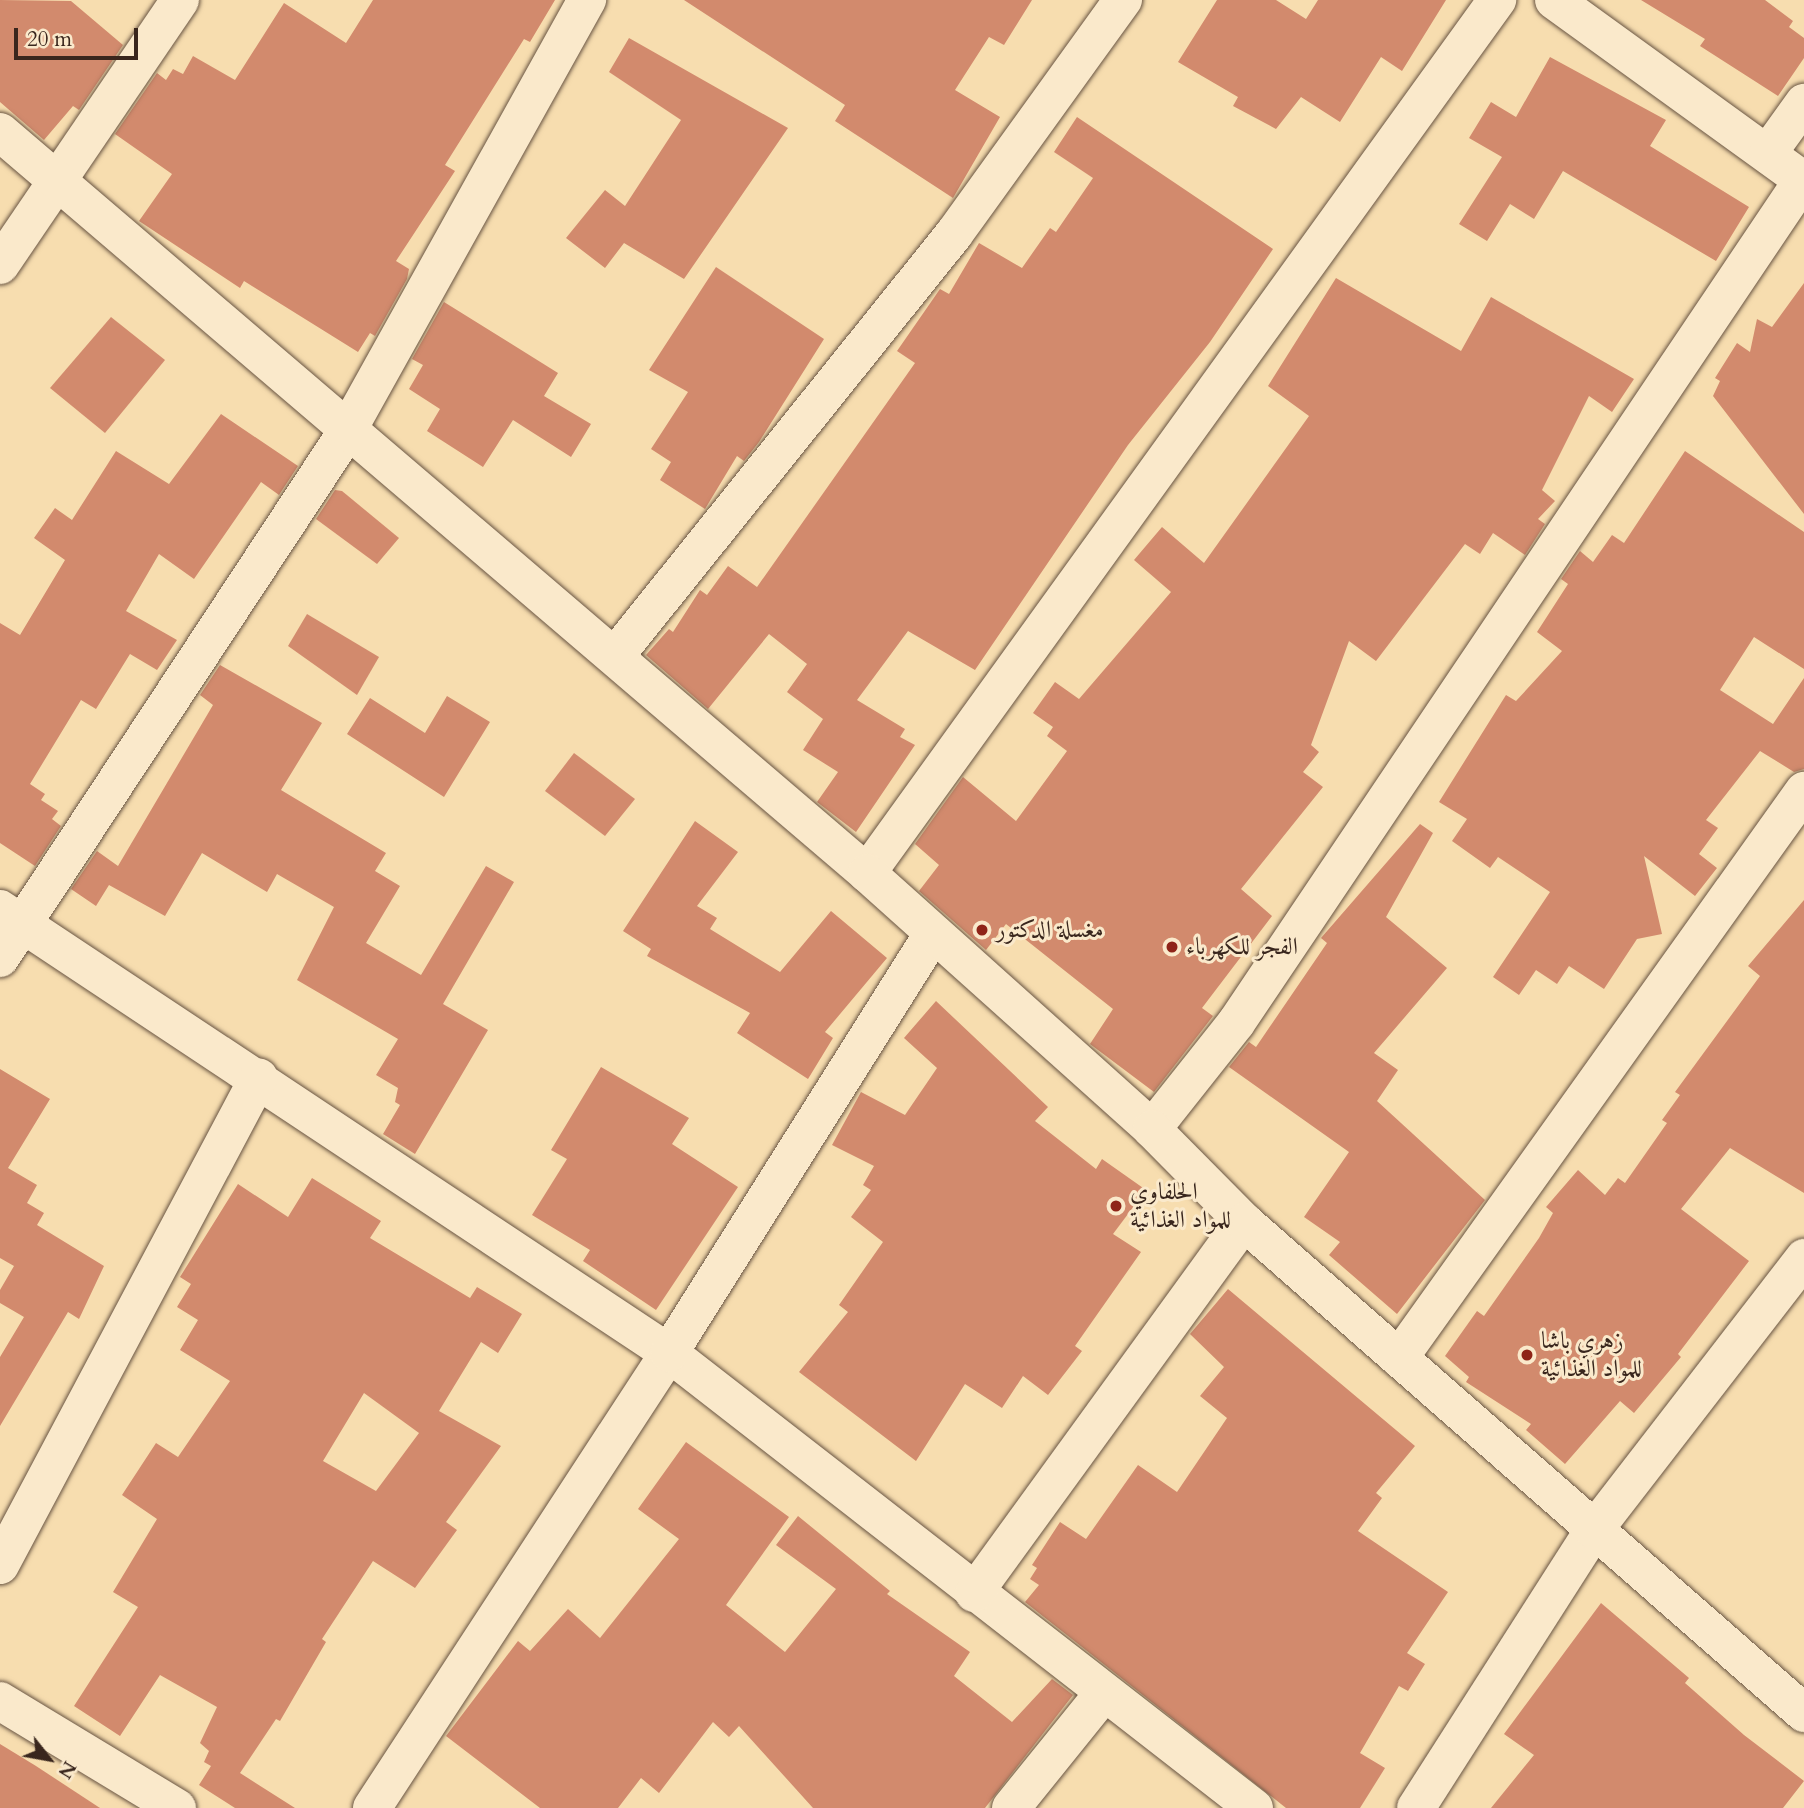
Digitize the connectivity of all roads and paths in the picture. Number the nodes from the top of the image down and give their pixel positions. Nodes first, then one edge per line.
1 (180, 0) edge
2 (587, 0) edge
3 (1123, 0) edge
4 (1497, 0) edge
5 (1555, 0) edge
6 (1804, 103) edge
7 (0, 132) edge
8 (1768, 153) junction
9 (58, 181) junction
10 (1803, 181) edge
11 (0, 265) edge
12 (346, 433) junction
13 (615, 656) junction
14 (1804, 790) edge
15 (867, 873) junction
16 (11, 917) edge
17 (933, 933) junction
18 (0, 958) edge
19 (258, 1077) junction
20 (1152, 1129) junction
21 (1244, 1222) junction
22 (1804, 1258) edge
23 (669, 1353) junction
24 (1399, 1358) junction
25 (1594, 1530) junction
26 (0, 1564) edge
27 (974, 1593) junction
28 (1103, 1694) junction
29 (0, 1701) edge
30 (1804, 1713) edge
31 (177, 1808) edge
32 (372, 1808) edge
33 (1011, 1808) edge
34 (1254, 1808) edge
35 (1416, 1808) edge

1 - 9 street
2 - 12 street
3 - 13 street
4 - 15 street
5 - 8 street
6 - 8 street
7 - 9 street
8 - 10 street
9 - 11 street
9 - 12 street
10 - 20 street
12 - 13 street
12 - 16 street
13 - 15 street
14 - 24 street
15 - 17 street
16 - 18 street
16 - 19 street
17 - 20 street
17 - 23 street
19 - 23 street
19 - 26 street
20 - 21 street
21 - 24 street
21 - 27 street
22 - 25 street
23 - 27 street
23 - 32 street
24 - 25 street
25 - 30 street
25 - 35 street
27 - 28 street
28 - 33 street
28 - 34 street
29 - 31 street

